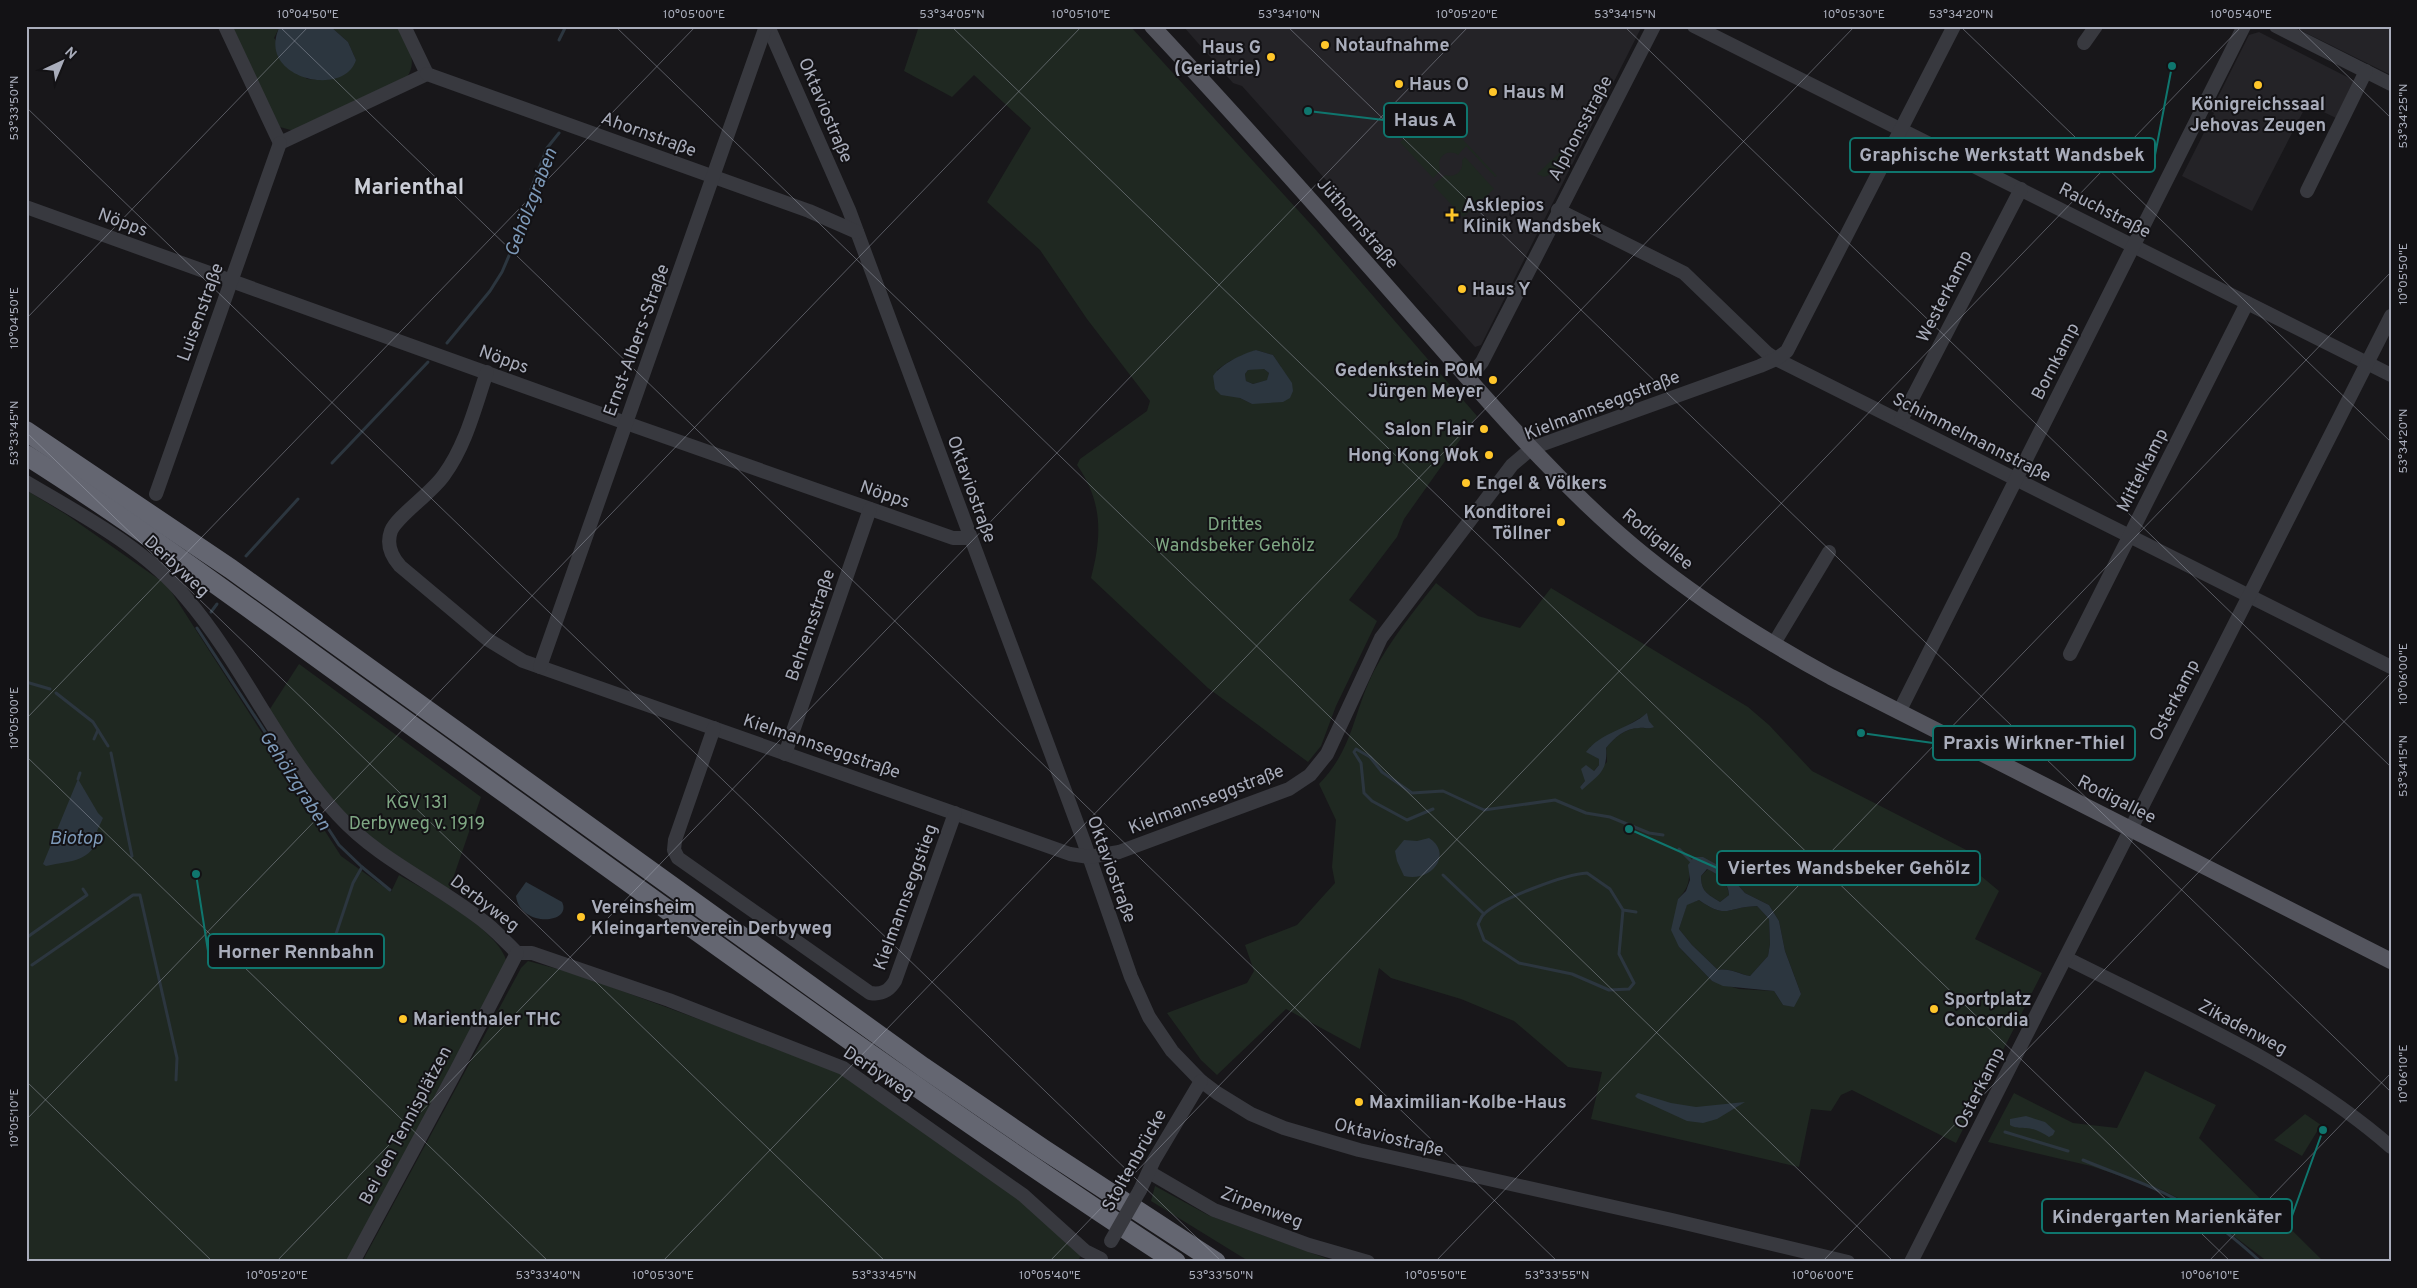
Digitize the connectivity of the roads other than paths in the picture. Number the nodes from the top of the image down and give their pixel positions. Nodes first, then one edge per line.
1 (224, 26) edge
2 (404, 26) edge
3 (767, 26) edge
4 (1152, 26) edge
5 (1654, 26) edge
6 (1694, 26) edge
7 (1954, 26) edge
8 (2096, 26) edge
9 (2244, 26) edge
10 (2276, 26) edge
11 (2084, 43) dead end
12 (2366, 71) junction
13 (426, 74) junction
14 (2391, 84) edge
15 (1899, 130) junction
16 (280, 143) junction
17 (714, 177) junction
18 (2021, 189) junction
19 (2307, 191) dead end
20 (26, 207) edge
21 (1558, 210) junction
22 (857, 232) junction
23 (2134, 246) junction
24 (231, 281) junction
25 (2247, 303) junction
26 (2391, 316) edge
27 (1776, 359) junction
28 (2367, 363) junction
29 (487, 372) junction
30 (2391, 376) edge
31 (1469, 378) junction
32 (1900, 420) junction
33 (626, 424) junction
34 (26, 431) edge
35 (1532, 448) junction
36 (26, 455) edge
37 (2015, 480) junction
38 (26, 482) edge
39 (156, 494) dead end
40 (870, 509) junction
41 (970, 538) junction
42 (2129, 538) junction
43 (1829, 552) dead end
44 (2247, 595) junction
45 (1773, 645) junction
46 (2070, 654) dead end
47 (540, 667) junction
48 (2391, 667) edge
49 (1899, 712) junction
50 (714, 728) junction
51 (785, 754) junction
52 (955, 813) junction
53 (2131, 828) junction
54 (1088, 857) junction
55 (517, 953) junction
56 (2066, 958) junction
57 (2391, 961) edge
58 (1201, 1081) junction
59 (2391, 1147) edge
60 (1150, 1172) junction
61 (1101, 1261) edge
62 (353, 1262) edge
63 (1176, 1262) edge
64 (1216, 1262) edge
65 (1368, 1262) edge
66 (1848, 1262) edge
67 (1912, 1262) edge

1 - 16 street
2 - 13 street
3 - 17 street, Ernst-Albers-Straße
3 - 22 street, Oktaviostraße
4 - 31 main road, Jüthornstraße
5 - 21 street, Alphonsstraße
6 - 15 street, Rauchstraße
7 - 15 street, Kielmannseggstraße
8 - 11 street
9 - 23 street, Bornkamp
10 - 12 street
12 - 14 street
12 - 19 street
13 - 16 street
13 - 17 street, Ahornstraße
15 - 18 street, Rauchstraße
15 - 27 street, Kielmannseggstraße
16 - 24 street, Luisenstraße
17 - 22 street, Ahornstraße
17 - 33 street, Ernst-Albers-Straße
18 - 23 street, Rauchstraße
18 - 32 street, Westerkamp
20 - 24 street, Nöpps
21 - 27 street, Schimmelmannstraße
21 - 31 street, Alphonsstraße
22 - 41 street, Oktaviostraße
23 - 25 street, Rauchstraße
23 - 37 street, Bornkamp
24 - 29 street, Nöpps
24 - 39 street, Luisenstraße
25 - 28 street, Rauchstraße
25 - 42 street, Mittelkamp
26 - 28 street, Osterkamp
27 - 32 street, Schimmelmannstraße
27 - 35 street, Kielmannseggstraße
28 - 30 street, Rauchstraße
28 - 44 street, Osterkamp
29 - 33 street, Nöpps
29 - 47 street, Kielmannseggstraße
31 - 35 main road, Jüthornstraße
32 - 37 street, Schimmelmannstraße
33 - 40 street, Nöpps
33 - 47 street, Ernst-Albers-Straße
34 - 64 highway
35 - 45 main road, Rodigallee
35 - 54 street, Kielmannseggstraße
36 - 63 highway
37 - 42 street, Schimmelmannstraße
37 - 49 street, Bornkamp
38 - 55 street, Derbyweg
40 - 41 street, Nöpps
40 - 51 street, Behrensstraße
41 - 54 street, Oktaviostraße
42 - 44 street, Schimmelmannstraße
42 - 46 street, Mittelkamp
43 - 45 street
44 - 48 street, Schimmelmannstraße
44 - 53 street, Osterkamp
45 - 49 main road, Rodigallee
47 - 50 street, Kielmannseggstraße
49 - 53 main road, Rodigallee
50 - 51 street, Kielmannseggstraße
50 - 52 street, Kielmannseggstieg
51 - 52 street, Kielmannseggstraße
52 - 54 street, Kielmannseggstraße
53 - 56 street, Osterkamp
53 - 57 main road, Rodigallee
54 - 58 street, Oktaviostraße
55 - 61 street, Derbyweg
55 - 62 street, Bei den Tennisplätzen
56 - 59 street, Zikadenweg
56 - 67 street, Osterkamp
58 - 60 street, Stoltenbrücke
58 - 66 street, Oktaviostraße
60 - 61 street, Stoltenbrücke, bridge
60 - 65 street, Zirpenweg

